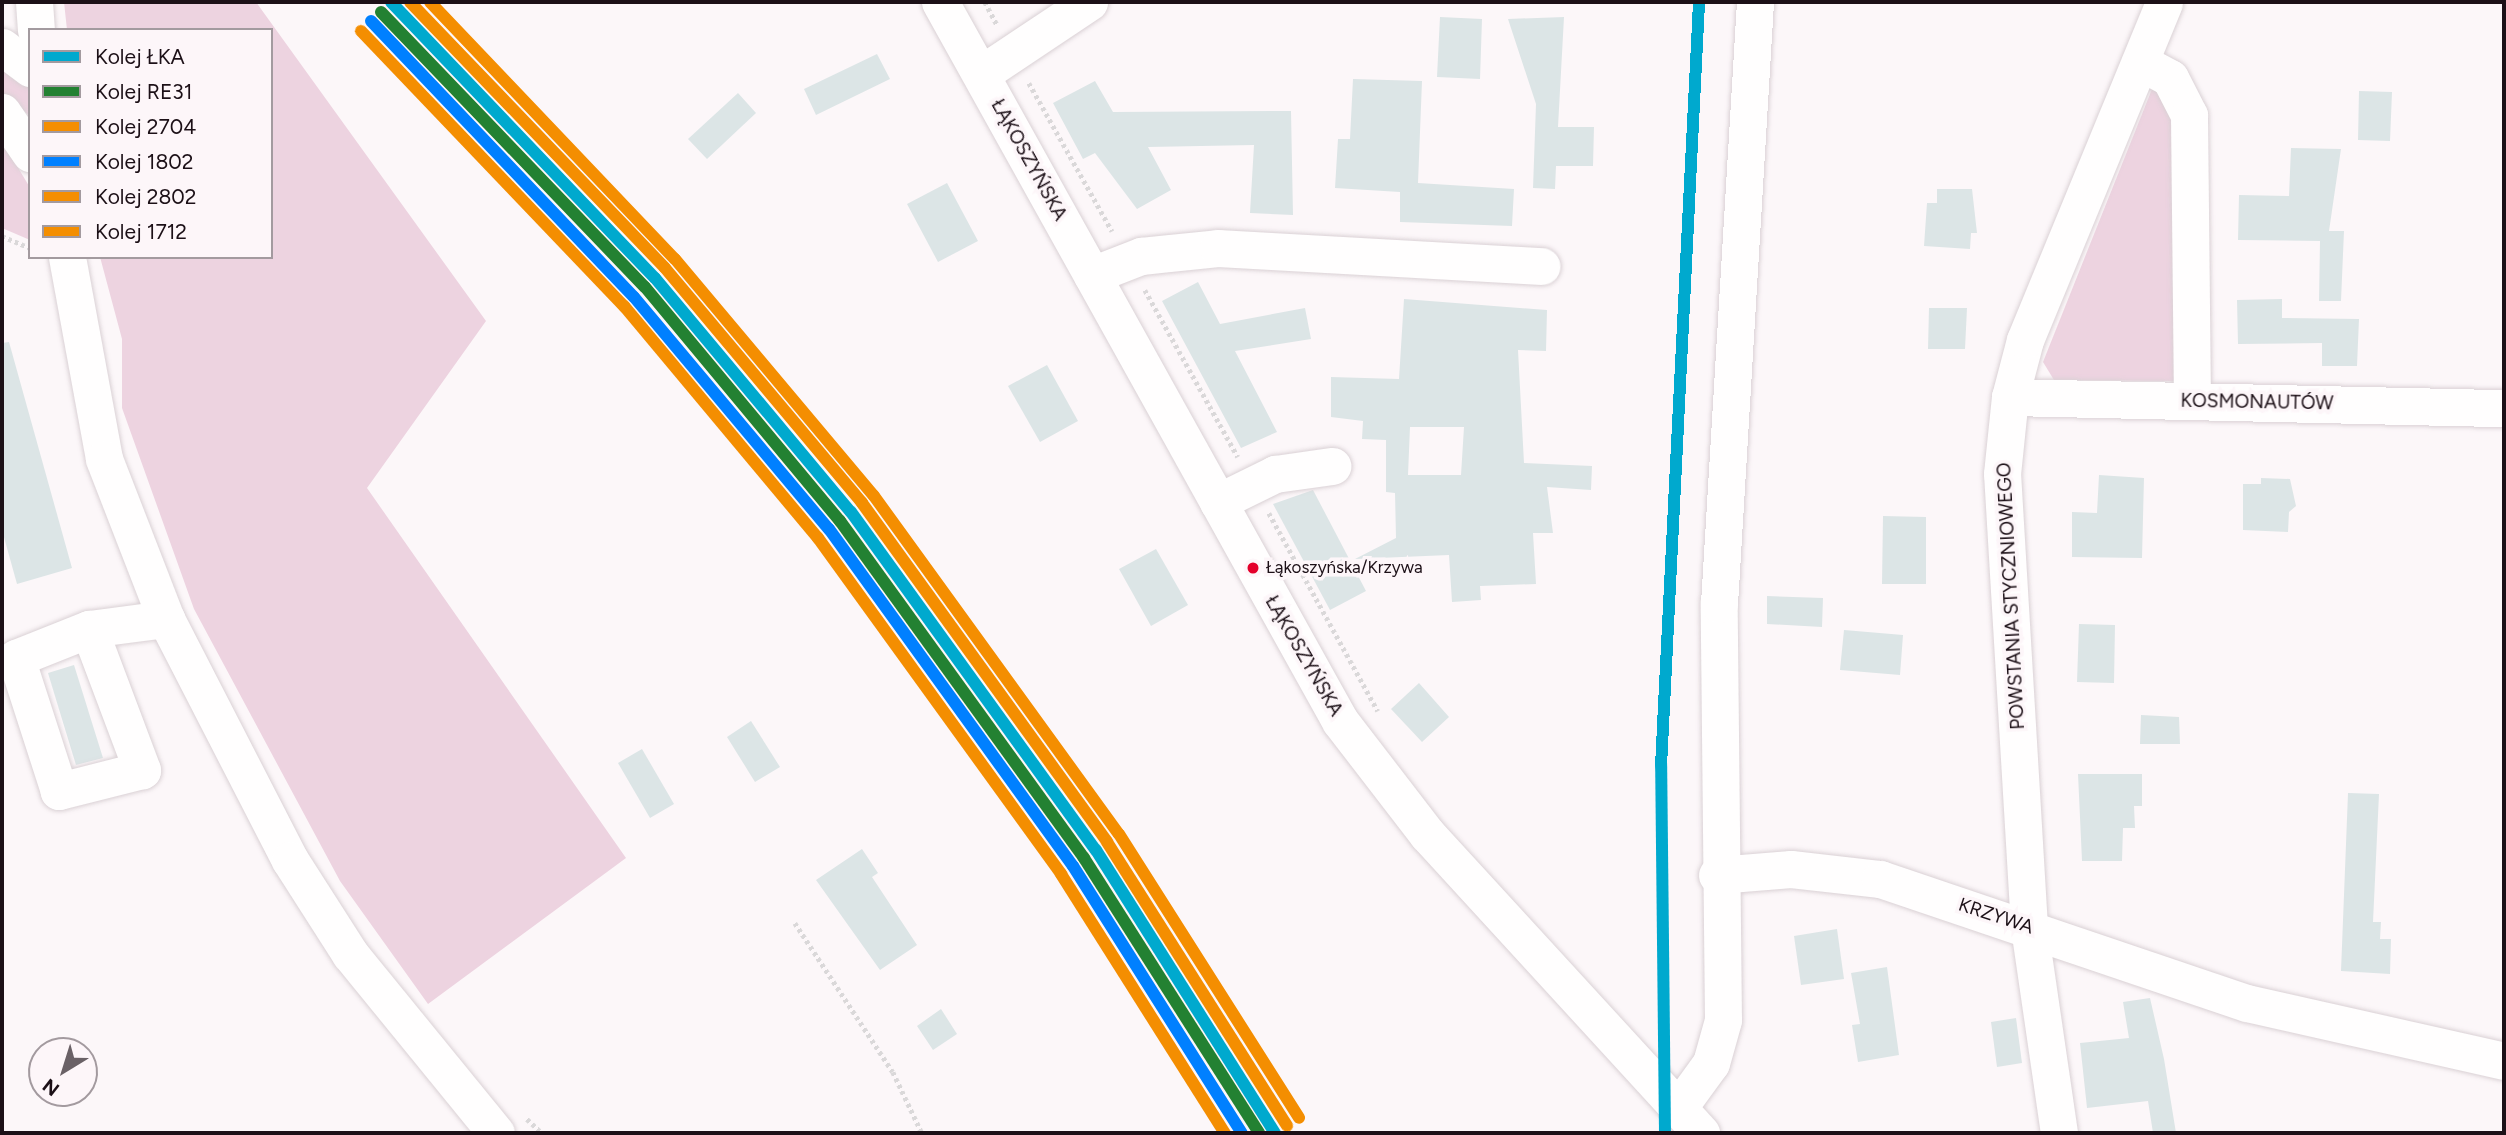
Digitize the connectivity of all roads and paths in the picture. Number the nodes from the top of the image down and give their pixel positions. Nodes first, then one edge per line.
1 (34, 2) edge
2 (940, 2) edge
3 (985, 2) edge
4 (1089, 2) edge
5 (1755, 2) edge
6 (2164, 2) edge
7 (36, 28) edge
8 (2, 47) edge
9 (1012, 53) junction
10 (2140, 62) junction
11 (28, 66) edge
12 (981, 74) junction
13 (2, 236) edge
14 (28, 247) edge
15 (67, 259) edge
16 (1128, 261) junction
17 (1542, 266) dead end
18 (1092, 275) junction
19 (2010, 397) junction
20 (2192, 400) junction
21 (2504, 408) edge
22 (1332, 466) dead end
23 (1254, 485) junction
24 (1218, 502) junction
25 (166, 619) junction
26 (89, 629) dead end
27 (1380, 715) dead end
28 (1717, 875) junction
29 (795, 923) dead end
30 (2029, 926) junction
31 (2504, 1062) edge
32 (1690, 1120) edge
33 (510, 1125) edge
34 (542, 1133) edge
35 (922, 1133) edge
36 (2059, 1133) edge

1 - 7 street
2 - 12 street, ŁĄKOSZYŃSKA
3 - 9 path
4 - 9 street
5 - 28 street
6 - 10 street, POWSTANIA STYCZNIOWEGO
8 - 11 street
9 - 12 street
9 - 16 path
10 - 19 street, POWSTANIA STYCZNIOWEGO
10 - 20 street
12 - 18 street, ŁĄKOSZYŃSKA
13 - 14 path
15 - 25 street
16 - 17 street
16 - 18 street
16 - 23 path
18 - 24 street, ŁĄKOSZYŃSKA
19 - 20 street, KOSMONAUTÓW
19 - 30 street, POWSTANIA STYCZNIOWEGO
20 - 21 street, KOSMONAUTÓW
22 - 23 street
23 - 24 street
23 - 27 path
24 - 32 street, ŁĄKOSZYŃSKA
25 - 26 street
25 - 33 street
28 - 30 street, KRZYWA
28 - 32 street
29 - 35 path
30 - 31 street, KRZYWA
30 - 36 street, POWSTANIA STYCZNIOWEGO
33 - 34 path

